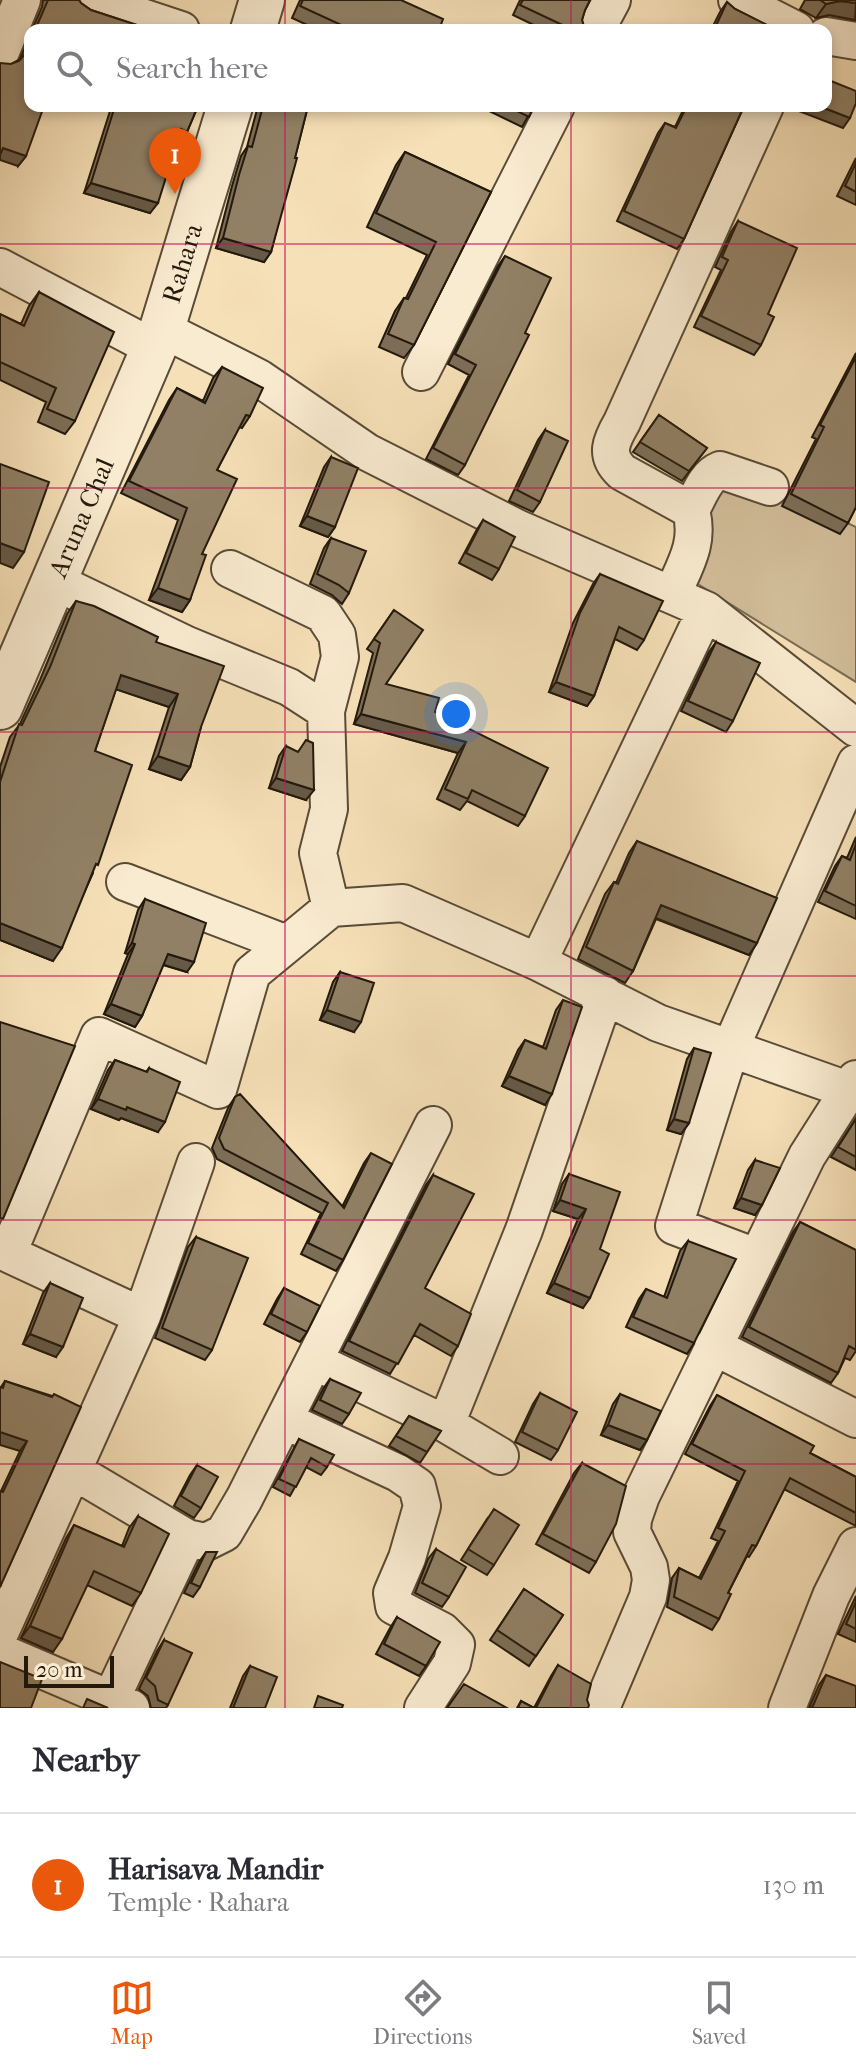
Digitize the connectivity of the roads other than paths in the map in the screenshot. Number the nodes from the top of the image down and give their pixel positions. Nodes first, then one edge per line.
1 (22, 0) edge
2 (90, 0) edge
3 (262, 0) edge
4 (612, 0) edge
5 (737, 0) edge
6 (163, 24) edge
7 (255, 24) edge
8 (599, 24) edge
9 (784, 24) edge
10 (832, 37) edge
11 (856, 41) edge
12 (0, 54) edge
13 (228, 112) edge
14 (553, 112) edge
15 (762, 112) edge
16 (0, 267) edge
17 (157, 338) junction
18 (421, 372) dead end
19 (770, 487) dead end
20 (691, 510) junction
21 (230, 569) dead end
22 (56, 582) junction
23 (672, 595) junction
24 (706, 610) junction
25 (0, 707) edge
26 (326, 711) junction
27 (856, 728) edge
28 (856, 763) edge
29 (125, 882) dead end
30 (331, 908) junction
31 (287, 944) junction
32 (538, 962) junction
33 (605, 995) junction
34 (731, 1047) junction
35 (852, 1085) edge
36 (433, 1125) dead end
37 (196, 1162) dead end
38 (4, 1251) edge
39 (756, 1257) junction
40 (142, 1316) junction
41 (713, 1346) junction
42 (314, 1361) junction
43 (856, 1419) edge
44 (284, 1420) junction
45 (446, 1424) junction
46 (500, 1456) dead end
47 (74, 1471) junction
48 (187, 1538) junction
49 (856, 1546) edge
50 (0, 1633) edge
51 (0, 1652) edge
52 (122, 1704) edge
53 (423, 1708) edge
54 (601, 1708) edge
55 (787, 1708) edge

1 - 12 street
2 - 6 street
3 - 7 street
4 - 8 street
5 - 9 street
10 - 11 street
13 - 17 street, Rahara
14 - 18 street
15 - 20 street
16 - 17 street
17 - 22 street, Aruna Chal
17 - 23 street
19 - 20 street
20 - 23 street
21 - 26 street
22 - 25 street, Aruna Chal
22 - 26 street
23 - 24 street
24 - 27 street
24 - 32 street
26 - 30 street
28 - 34 street
29 - 31 street
30 - 31 street
30 - 32 street
31 - 38 street
32 - 33 street
33 - 34 street
33 - 45 street
34 - 35 street
34 - 39 street
35 - 39 street
36 - 42 street
37 - 40 street
38 - 40 street
39 - 41 street
40 - 47 street
41 - 43 street
41 - 54 street
42 - 44 street
42 - 45 street
44 - 48 street
44 - 53 street
45 - 46 street
47 - 48 street
47 - 50 street
48 - 52 street
49 - 55 street
51 - 52 street

